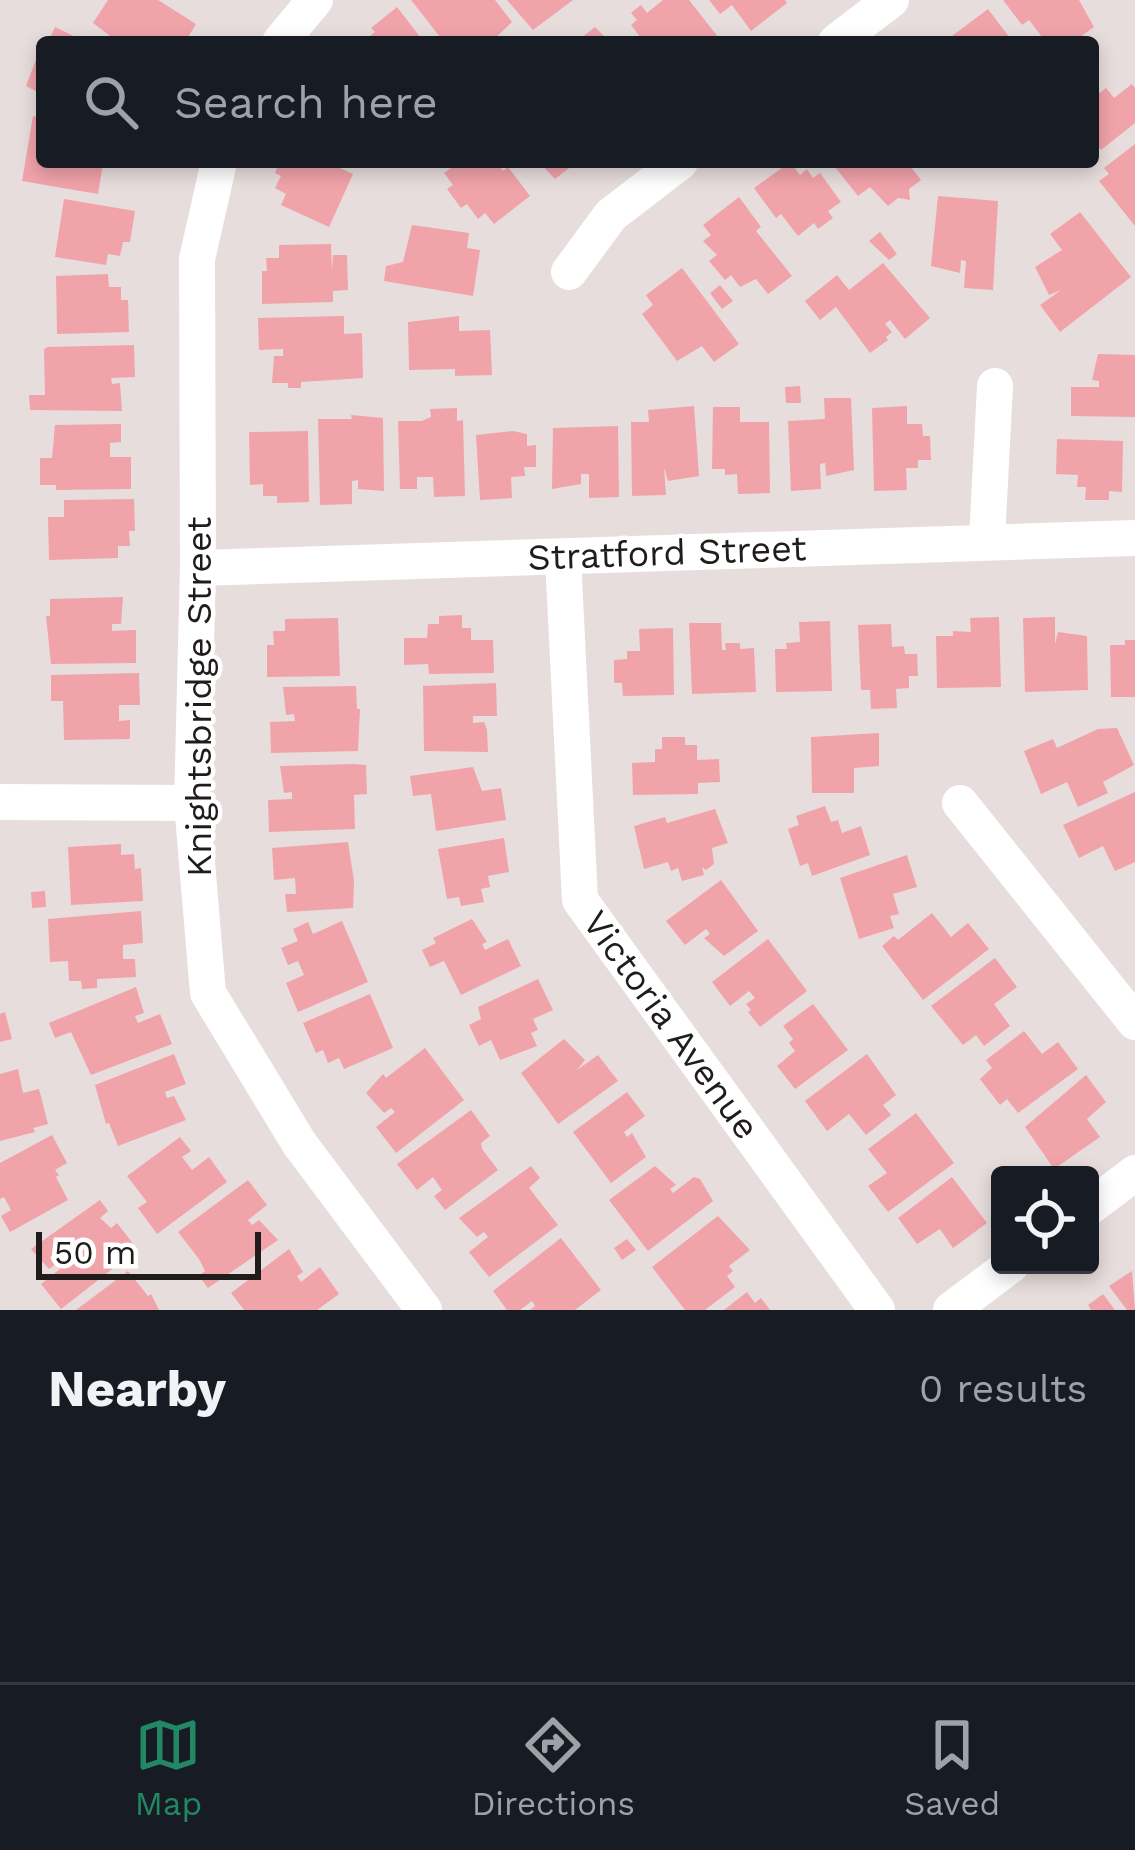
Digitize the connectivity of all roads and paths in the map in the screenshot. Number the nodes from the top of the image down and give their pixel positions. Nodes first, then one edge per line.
1 (315, 0) edge
2 (891, 0) edge
3 (285, 36) edge
4 (844, 36) edge
5 (218, 168) edge
6 (672, 168) edge
7 (569, 272) dead end
8 (995, 386) dead end
9 (1135, 538) edge
10 (987, 540) junction
11 (563, 558) junction
12 (198, 568) junction
13 (0, 802) edge
14 (960, 802) dead end
15 (192, 803) junction
16 (1135, 1022) edge
17 (1135, 1173) edge
18 (1099, 1200) edge
19 (999, 1274) edge
20 (424, 1310) edge
21 (878, 1310) edge
22 (951, 1310) edge

1 - 3 street
2 - 4 street
5 - 12 street, Knightsbridge Street
6 - 7 street
8 - 10 street
9 - 10 street, Stratford Street
10 - 11 street, Stratford Street
11 - 12 street, Stratford Street
11 - 21 street, Victoria Avenue
12 - 15 street, Knightsbridge Street
13 - 15 street
14 - 16 street
15 - 20 street, Knightsbridge Street
17 - 18 street
19 - 22 street

